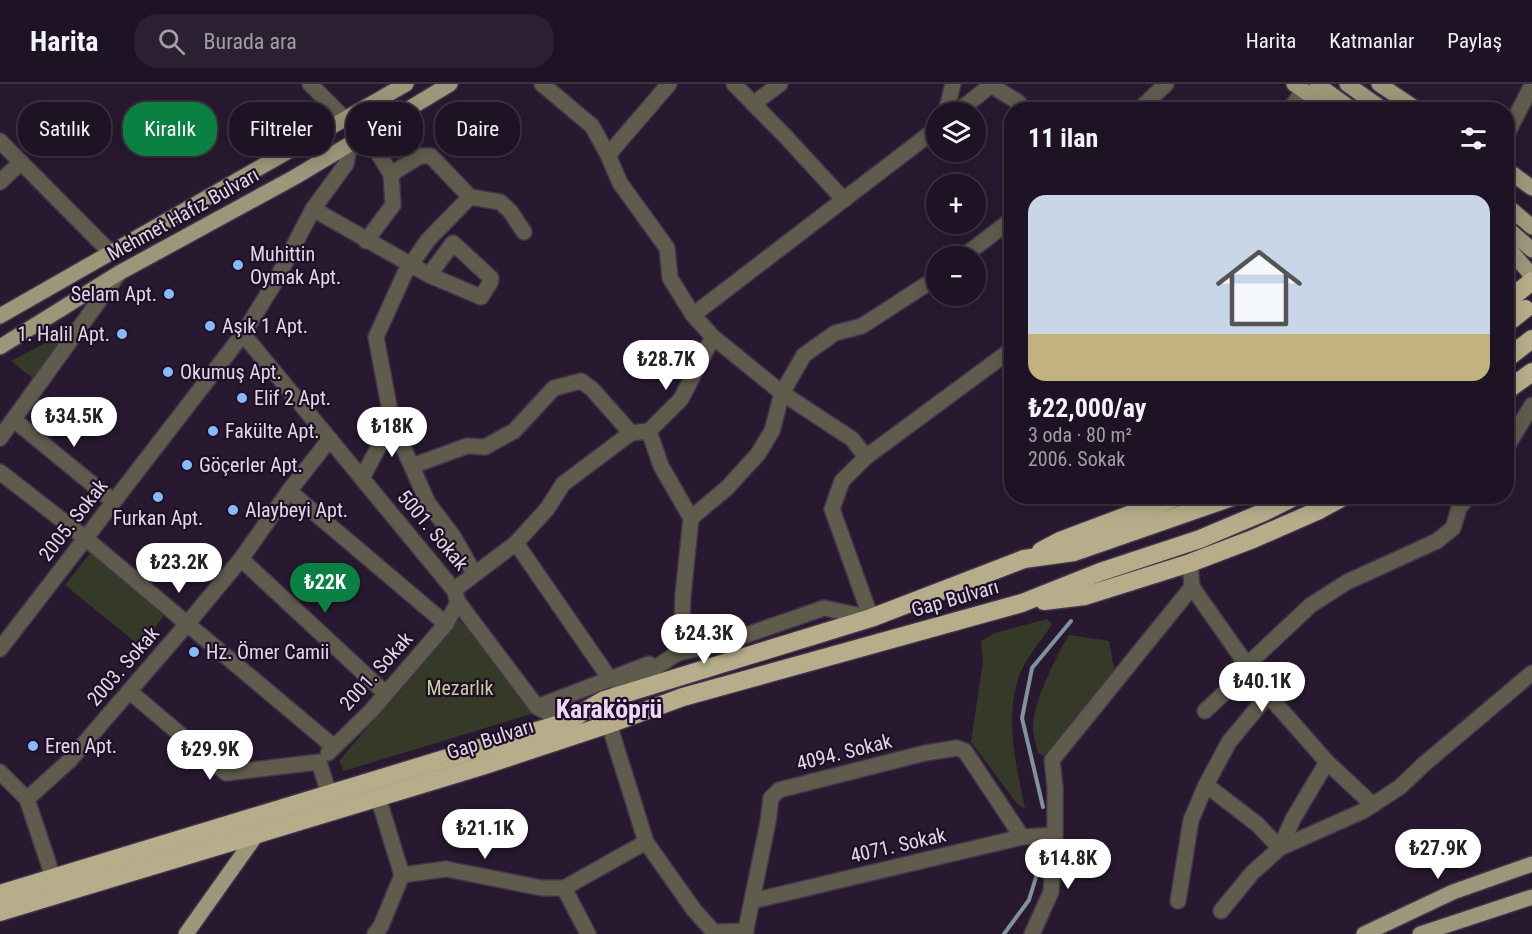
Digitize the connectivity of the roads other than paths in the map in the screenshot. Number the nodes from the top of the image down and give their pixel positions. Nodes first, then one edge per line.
1 (310, 84) edge
2 (406, 84) edge
3 (450, 84) edge
4 (542, 84) edge
5 (669, 84) edge
6 (734, 84) edge
7 (780, 84) edge
8 (953, 84) edge
9 (1166, 84) edge
10 (1347, 84) edge
11 (1379, 84) edge
12 (990, 85) edge
13 (1305, 86) edge
14 (1532, 86) edge
15 (376, 102) edge
16 (420, 102) edge
17 (948, 102) edge
18 (969, 102) edge
19 (1018, 102) edge
20 (1147, 102) edge
21 (1295, 102) edge
22 (1331, 102) edge
23 (1373, 102) edge
24 (1406, 102) edge
25 (753, 104) junction
26 (346, 120) joint
27 (1514, 121) edge
28 (926, 137) edge
29 (0, 141) edge
30 (346, 146) edge
31 (608, 155) junction
32 (348, 156) edge
33 (380, 156) edge
34 (21, 162) junction
35 (391, 174) junction
36 (1514, 175) edge
37 (0, 182) edge
38 (1532, 188) edge
39 (470, 197) junction
40 (844, 200) junction
41 (313, 209) junction
42 (1514, 212) edge
43 (1004, 225) edge
44 (1532, 227) edge
45 (524, 232) dead end
46 (1514, 234) edge
47 (366, 241) junction
48 (977, 246) edge
49 (1532, 250) edge
50 (111, 253) junction
51 (1514, 255) edge
52 (411, 264) junction
53 (119, 273) junction
54 (429, 275) dead end
55 (1532, 276) edge
56 (1532, 281) edge
57 (926, 284) edge
58 (1514, 296) edge
59 (1525, 309) dead end
60 (693, 315) junction
61 (0, 316) edge
62 (1514, 318) edge
63 (243, 334) junction
64 (712, 337) junction
65 (1532, 339) edge
66 (0, 347) edge
67 (1514, 353) edge
68 (1004, 355) edge
69 (1532, 372) edge
70 (1514, 385) edge
71 (782, 393) junction
72 (1532, 405) edge
73 (14, 420) junction
74 (392, 422) junction
75 (649, 431) junction
76 (631, 433) junction
77 (1514, 435) edge
78 (0, 438) edge
79 (330, 439) junction
80 (866, 457) junction
81 (412, 466) junction
82 (0, 472) edge
83 (362, 478) junction
84 (289, 491) junction
85 (113, 501) junction
86 (1158, 504) edge
87 (1212, 504) edge
88 (1280, 504) edge
89 (1330, 504) edge
90 (1462, 504) edge
91 (691, 518) junction
92 (86, 538) junction
93 (516, 543) junction
94 (241, 559) junction
95 (1024, 559) junction
96 (1190, 563) junction
97 (474, 573) junction
98 (1192, 587) junction
99 (456, 596) junction
100 (1022, 603) junction
101 (871, 618) junction
102 (188, 623) junction
103 (446, 624) junction
104 (0, 649) edge
105 (681, 651) junction
106 (1248, 664) junction
107 (1532, 673) edge
108 (610, 679) junction
109 (129, 692) junction
110 (385, 693) junction
111 (1268, 694) junction
112 (604, 700) junction
113 (537, 707) junction
114 (1205, 711) dead end
115 (566, 722) junction
116 (609, 724) junction
117 (334, 747) junction
118 (319, 762) junction
119 (1327, 762) junction
120 (0, 772) edge
121 (1206, 785) junction
122 (329, 794) junction
123 (378, 797) junction
124 (27, 799) junction
125 (1373, 805) junction
126 (257, 834) junction
127 (1055, 835) junction
128 (1022, 837) junction
129 (646, 842) junction
130 (1280, 848) junction
131 (1532, 864) edge
132 (402, 875) junction
133 (53, 877) junction
134 (564, 888) junction
135 (0, 894) edge
136 (1532, 897) edge
137 (752, 901) junction
138 (1178, 901) dead end
139 (1221, 911) dead end
140 (0, 912) edge
141 (745, 933) edge
142 (186, 934) edge
143 (375, 934) edge
144 (588, 934) edge
145 (1032, 934) edge
146 (1364, 934) edge
147 (1420, 934) edge

1 - 26 street
2 - 15 main road, Mehmet Hafız Bulvarı
3 - 16 main road, Mehmet Hafız Bulvarı
4 - 31 street
5 - 31 street
6 - 25 street
7 - 25 street
8 - 17 street
9 - 20 street
10 - 23 main road
11 - 24 main road
12 - 18 street
12 - 19 street
13 - 21 street
13 - 22 main road
14 - 27 street
25 - 40 street
26 - 50 main road, Mehmet Hafız Bulvarı
28 - 40 street
29 - 34 street
30 - 53 main road, Mehmet Hafız Bulvarı
31 - 60 street
32 - 41 street, 2005. Sokak
33 - 35 street
34 - 37 street
34 - 50 street
35 - 39 street
35 - 47 street
36 - 38 main road
39 - 45 street
39 - 52 street
40 - 60 street
41 - 47 street
41 - 63 street, 2005. Sokak
42 - 44 main road
43 - 48 street
46 - 49 main road
47 - 52 street
50 - 61 main road, Mehmet Hafız Bulvarı
51 - 55 main road
52 - 54 street
52 - 74 street
53 - 66 main road, Mehmet Hafız Bulvarı
53 - 73 street
56 - 58 highway
57 - 71 street
59 - 62 highway
60 - 64 street
63 - 79 street, 5001. Sokak
63 - 85 street, 2005. Sokak
64 - 71 street
64 - 75 street
65 - 67 highway
68 - 80 street
69 - 70 highway
71 - 80 street
71 - 91 street
72 - 77 street
73 - 78 street
73 - 85 street
74 - 81 street
74 - 83 street
75 - 76 street
75 - 91 street
76 - 81 street
76 - 93 street
79 - 83 street, 5001. Sokak
79 - 84 street, 2003. Sokak
80 - 101 street
81 - 97 street
82 - 92 street
83 - 99 street, 5001. Sokak
84 - 94 street, 2003. Sokak
84 - 103 street
85 - 92 street, 2005. Sokak
86 - 95 highway
87 - 95 highway, Gap Bulvarı
88 - 100 highway, Gap Bulvarı
89 - 96 highway
90 - 106 street
91 - 105 street
92 - 102 street
92 - 104 street, 2005. Sokak
93 - 97 street
93 - 108 street
94 - 102 street, 2003. Sokak
94 - 110 street
95 - 101 highway, Gap Bulvarı
96 - 98 street
96 - 100 highway
97 - 99 street
98 - 106 street
98 - 127 street
99 - 103 street, 2001. Sokak
99 - 113 street, 5001. Sokak
100 - 116 highway, Gap Bulvarı
101 - 105 street
101 - 112 highway, Gap Bulvarı
102 - 109 street, 2003. Sokak
102 - 117 street
103 - 110 street, 2001. Sokak
105 - 108 street
105 - 112 street
106 - 111 street
106 - 114 street
107 - 125 street
108 - 113 street
109 - 118 street
109 - 124 street, 2003. Sokak
110 - 117 street, 2001. Sokak
111 - 119 street
111 - 121 street
112 - 115 highway, Gap Bulvarı
113 - 115 street, 5001. Sokak
115 - 122 highway, Gap Bulvarı
116 - 123 highway, Gap Bulvarı
116 - 129 street
117 - 118 street, 2001. Sokak
118 - 122 street
119 - 125 street
119 - 130 street
120 - 124 street
121 - 130 street
121 - 138 street
122 - 133 highway, Gap Bulvarı
123 - 126 highway, Gap Bulvarı
123 - 132 street
124 - 133 street
125 - 130 street
126 - 140 highway, Gap Bulvarı
126 - 142 main road
127 - 128 street, 4071. Sokak
127 - 145 street
128 - 137 street, 4071. Sokak
128 - 137 street, 4094. Sokak
129 - 134 street
129 - 141 street
130 - 139 street
131 - 146 main road
132 - 134 street
132 - 143 street
133 - 135 highway, Gap Bulvarı
134 - 144 street
136 - 147 main road
137 - 141 street, 4094. Sokak

